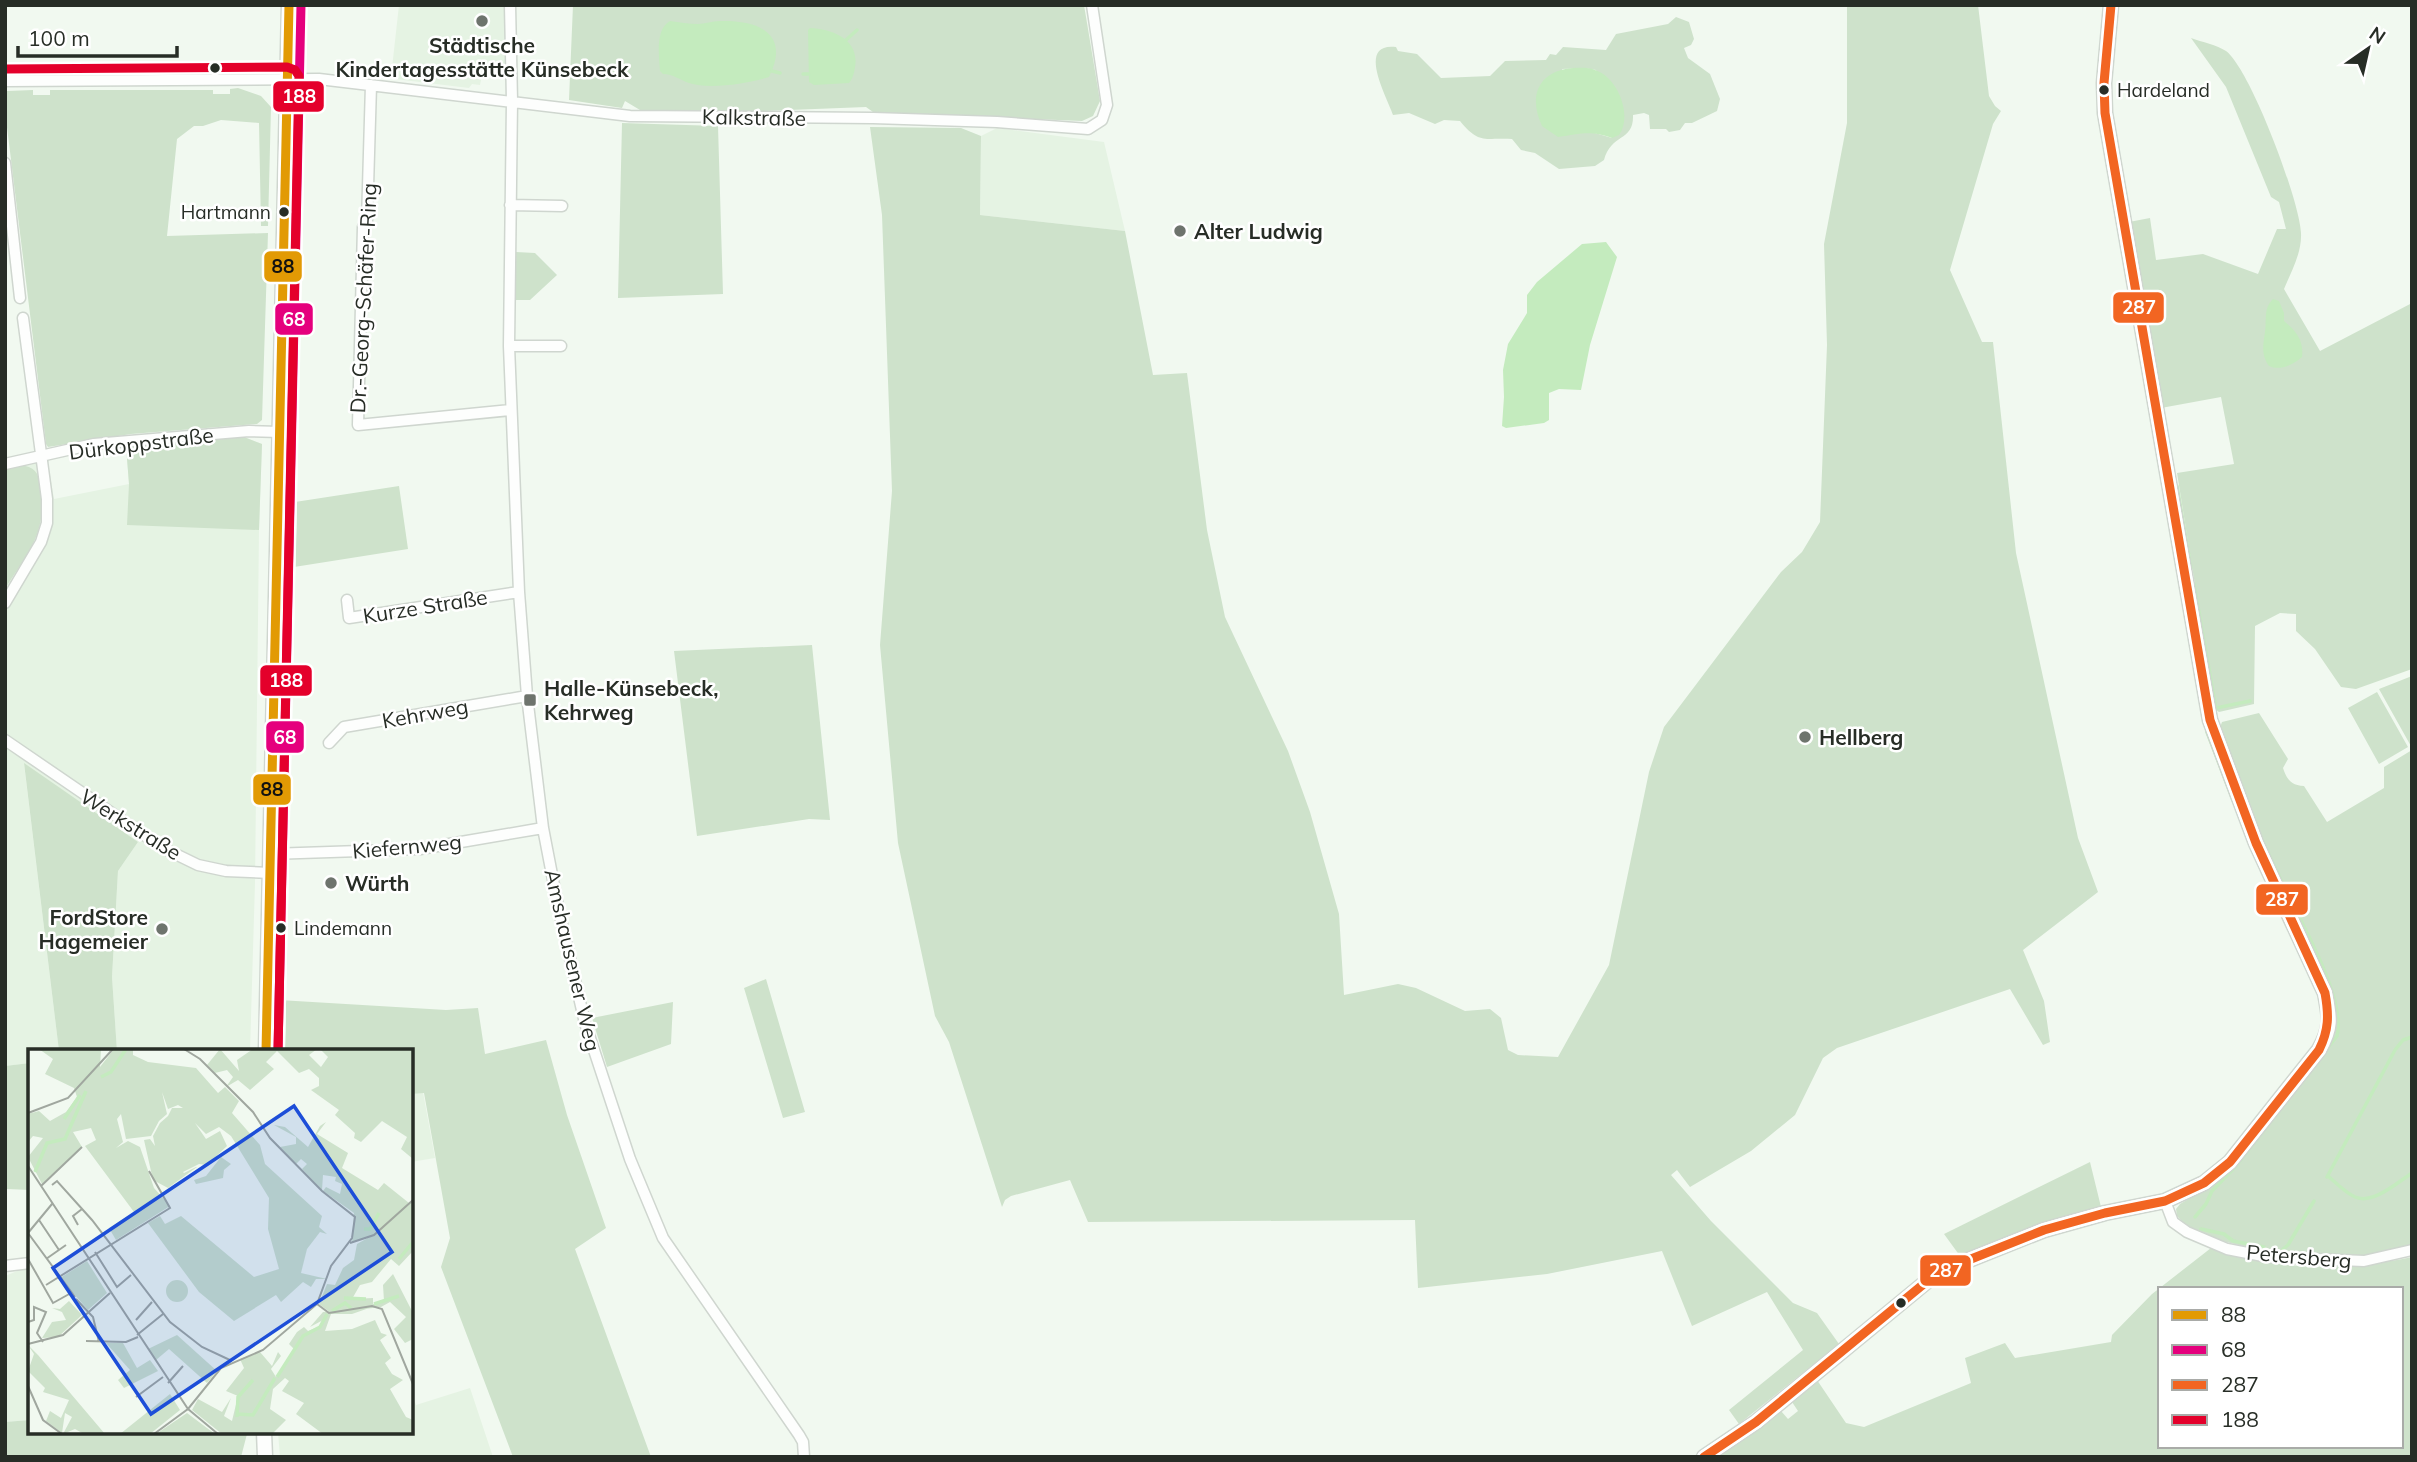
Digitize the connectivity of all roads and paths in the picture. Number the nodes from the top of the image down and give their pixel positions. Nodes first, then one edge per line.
1 (289, 5) edge
2 (510, 5) edge
3 (1092, 5) edge
4 (2110, 5) edge
5 (287, 79) junction
6 (5, 81) edge
7 (371, 85) junction
8 (512, 101) junction
9 (5, 163) edge
10 (510, 205) junction
11 (562, 206) dead end
12 (10, 256) edge
13 (20, 298) dead end
14 (23, 318) dead end
15 (509, 346) junction
16 (561, 346) dead end
17 (511, 410) junction
18 (279, 432) junction
19 (40, 457) junction
20 (5, 464) edge
21 (519, 592) junction
22 (347, 600) dead end
23 (5, 603) edge
24 (527, 696) junction
25 (5, 740) edge
26 (329, 743) dead end
27 (543, 828) junction
28 (270, 854) junction
29 (270, 873) junction
30 (267, 1049) edge
31 (2165, 1201) junction
32 (2412, 1251) edge
33 (28, 1263) edge
34 (5, 1266) edge
35 (264, 1434) edge
36 (265, 1457) edge
37 (804, 1457) edge
38 (1704, 1457) edge

1 - 5 street
2 - 8 street
3 - 8 street, Kalkstraße
4 - 31 street
5 - 6 street, Kalkstraße
5 - 7 street, Kalkstraße
5 - 18 street
7 - 8 street, Kalkstraße
7 - 17 street, Dr.-Georg-Schäfer-Ring
8 - 10 street
9 - 12 street
10 - 11 street
10 - 15 street
12 - 13 street
14 - 19 street
15 - 16 street
15 - 17 street
17 - 21 street, Amshausener Weg
18 - 19 street, Dürkoppstraße
18 - 28 street
19 - 20 street, Dürkoppstraße
19 - 23 street
21 - 22 street, Kurze Straße
21 - 24 street, Amshausener Weg
24 - 26 street, Kehrweg
24 - 27 street, Amshausener Weg
25 - 29 street, Werkstraße
27 - 28 street, Kiefernweg
27 - 37 street, Amshausener Weg
28 - 29 street
29 - 30 street
31 - 32 street, Petersberg
31 - 38 street
33 - 34 street
35 - 36 street

